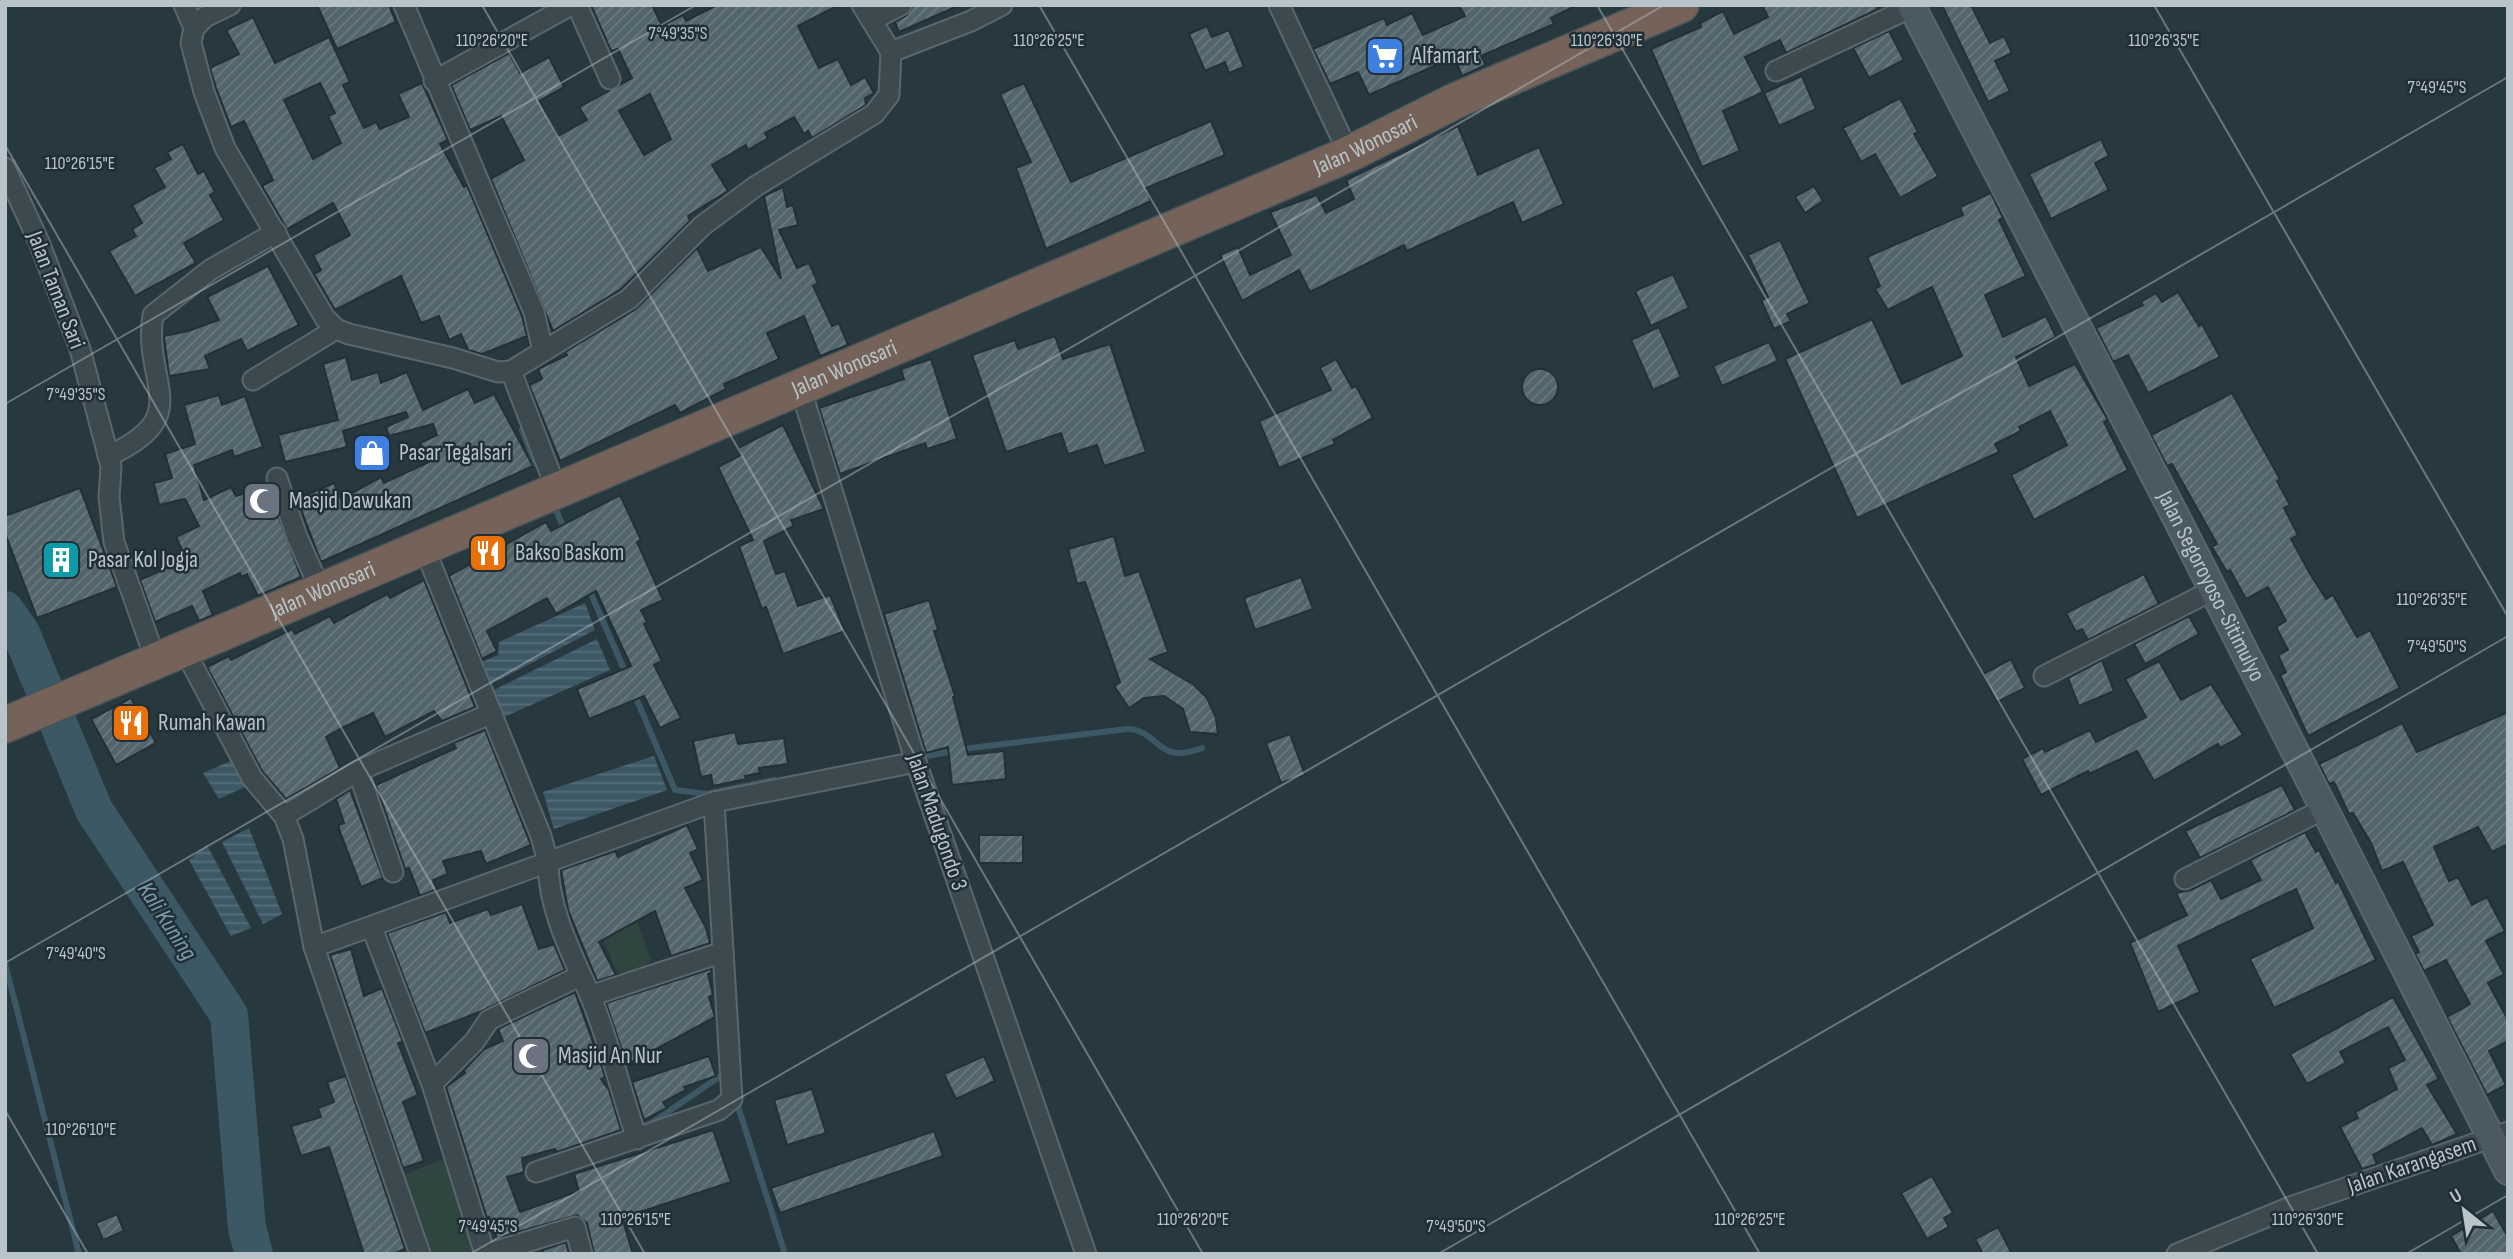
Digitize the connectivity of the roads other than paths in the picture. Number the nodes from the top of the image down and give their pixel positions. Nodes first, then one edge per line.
1 (184, 5) edge
2 (230, 5) edge
3 (404, 5) edge
4 (901, 5) edge
5 (1002, 5) edge
6 (1279, 5) edge
7 (1681, 5) edge
8 (1912, 6) edge
9 (567, 7) edge
10 (867, 12) edge
11 (194, 28) junction
12 (891, 52) junction
13 (1776, 71) dead end
14 (610, 79) dead end
15 (434, 81) junction
16 (1349, 153) junction
17 (5, 167) edge
18 (276, 232) junction
19 (336, 329) junction
20 (543, 351) junction
21 (511, 371) junction
22 (253, 380) dead end
23 (800, 387) junction
24 (108, 456) junction
25 (277, 478) dead end
26 (551, 494) junction
27 (424, 547) junction
28 (2213, 590) junction
29 (321, 591) junction
30 (170, 655) junction
31 (2044, 676) dead end
32 (492, 713) junction
33 (9, 724) edge
34 (916, 762) junction
35 (358, 771) junction
36 (709, 803) junction
37 (2324, 809) junction
38 (284, 816) junction
39 (548, 862) junction
40 (393, 872) dead end
41 (2185, 879) dead end
42 (372, 928) junction
43 (314, 947) junction
44 (723, 952) junction
45 (580, 976) junction
46 (590, 996) junction
47 (432, 1084) junction
48 (2499, 1135) edge
49 (637, 1139) junction
50 (2508, 1171) edge
51 (536, 1172) dead end
52 (420, 1254) edge
53 (486, 1254) edge
54 (582, 1254) edge
55 (1086, 1254) edge
56 (2177, 1254) edge

1 - 11 street
2 - 11 street
3 - 15 street
4 - 10 street
5 - 12 street
6 - 16 street
7 - 16 highway, Jalan Wonosari
8 - 13 street
8 - 28 main road, Jalan Segoroyoso-Sitimulyo
9 - 14 street
9 - 15 street
10 - 12 street
11 - 18 street
12 - 20 street
15 - 20 street
16 - 23 highway, Jalan Wonosari
17 - 24 street, Jalan Taman Sari
18 - 19 street
18 - 24 street
19 - 21 street
19 - 22 street
20 - 21 street
21 - 26 street
23 - 26 highway, Jalan Wonosari
23 - 34 street, Jalan Madugondo 3
24 - 30 street, Jalan Taman Sari
25 - 29 street
26 - 27 highway, Jalan Wonosari
27 - 29 highway, Jalan Wonosari
27 - 32 street
28 - 31 street
28 - 37 main road, Jalan Segoroyoso-Sitimulyo
29 - 30 highway, Jalan Wonosari
30 - 33 highway, Jalan Wonosari
30 - 38 street, Jalan Taman Sari
32 - 35 street
32 - 39 street
34 - 36 street
34 - 55 street, Jalan Madugondo 3
35 - 38 street
35 - 40 street
36 - 39 street
36 - 44 street
37 - 41 street
37 - 48 main road, Jalan Segoroyoso-Sitimulyo
38 - 43 street
39 - 42 street
39 - 45 street
42 - 43 street
42 - 47 street
43 - 52 street
44 - 46 street
44 - 49 street
45 - 46 street
45 - 47 street
46 - 49 street
47 - 53 street
48 - 50 main road, Jalan Segoroyoso-Sitimulyo
48 - 56 street, Jalan Karangasem
49 - 51 street
53 - 54 street

